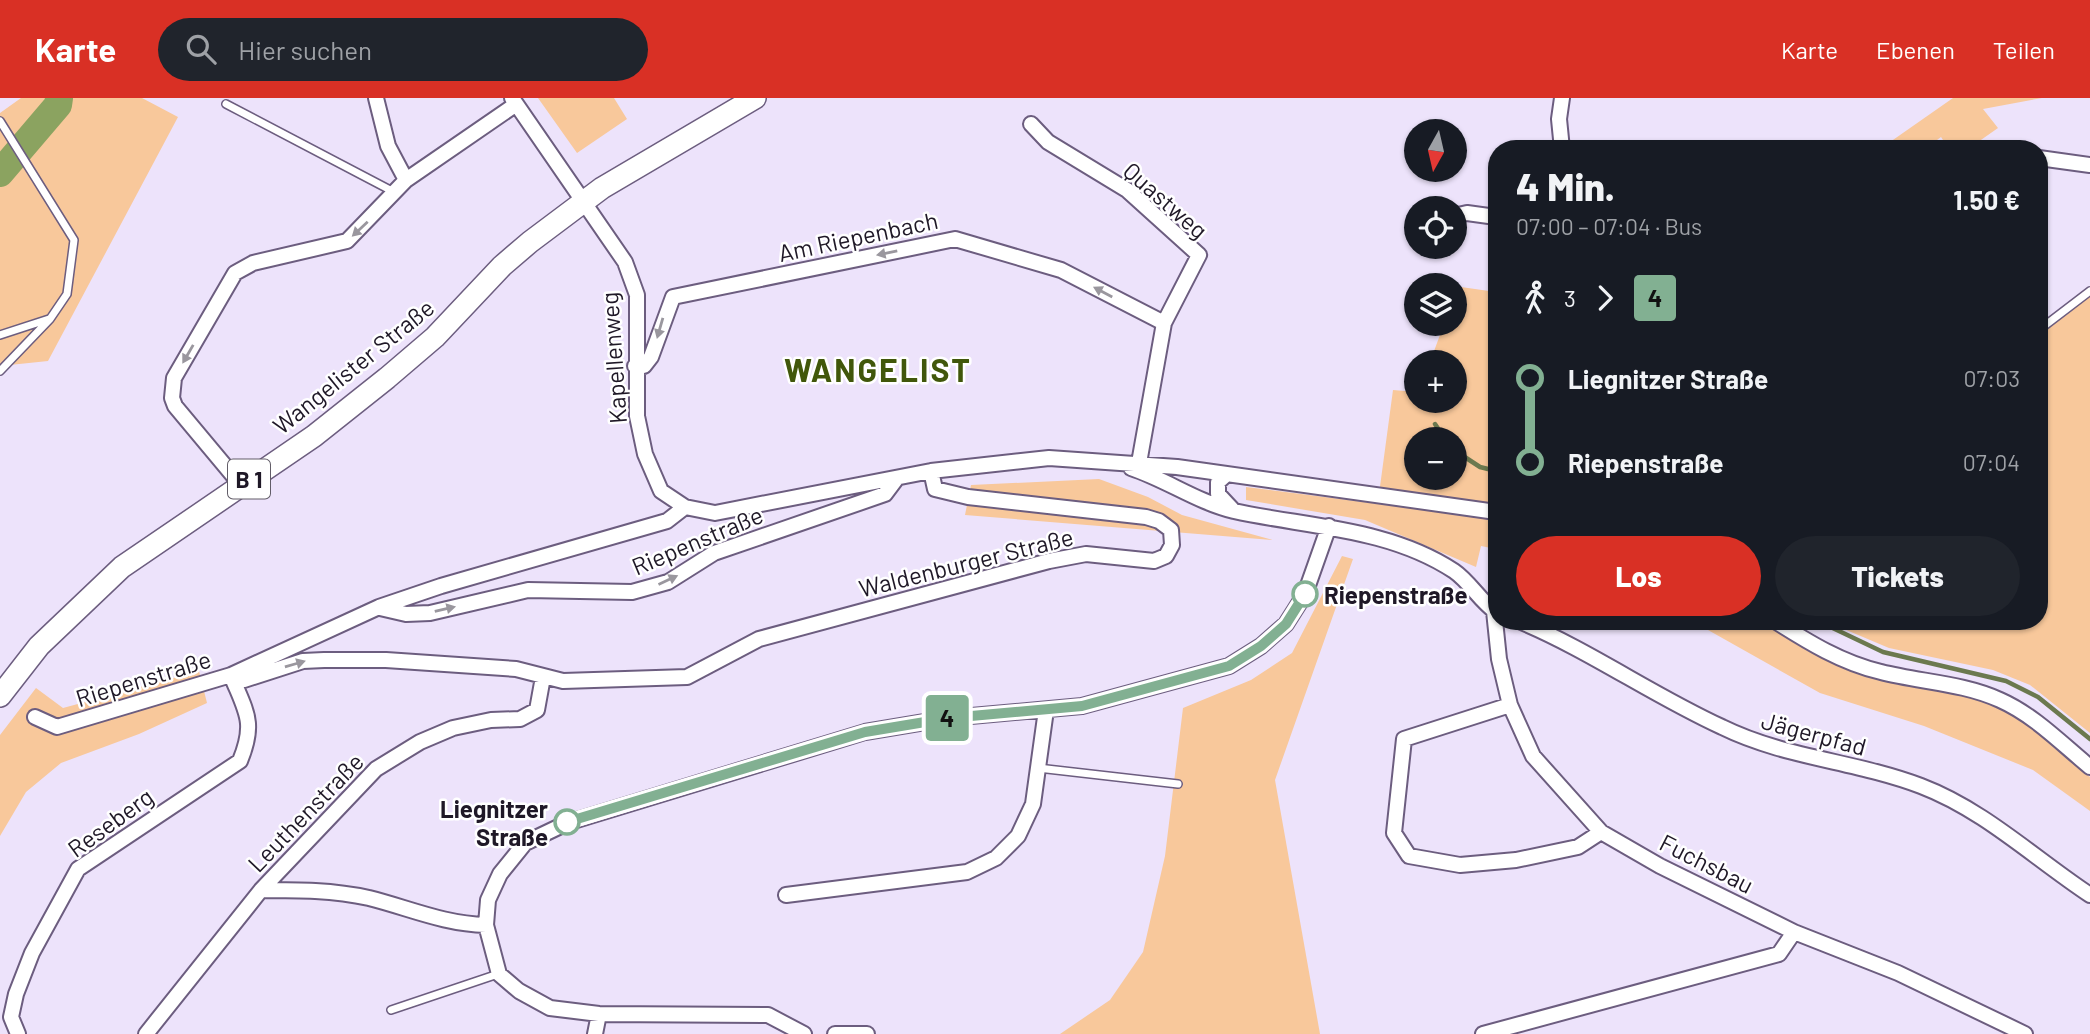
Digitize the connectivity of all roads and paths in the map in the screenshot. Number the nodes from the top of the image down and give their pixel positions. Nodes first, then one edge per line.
1 (376, 98) edge
2 (755, 98) edge
3 (1562, 98) edge
4 (514, 101) edge
5 (226, 104) dead end
6 (0, 121) edge
7 (1031, 124) dead end
8 (1561, 140) edge
9 (2048, 160) edge
10 (2090, 165) edge
11 (406, 180) junction
12 (395, 192) junction
13 (585, 202) junction
14 (1467, 213) edge
15 (1488, 216) edge
16 (2090, 291) edge
17 (50, 319) junction
18 (1164, 323) junction
19 (2048, 323) edge
20 (0, 335) edge
21 (635, 366) junction
22 (0, 372) edge
23 (1113, 462) junction
24 (1139, 463) junction
25 (931, 471) junction
26 (1227, 474) junction
27 (897, 478) junction
28 (241, 485) junction
29 (685, 507) junction
30 (1234, 511) junction
31 (1488, 511) edge
32 (1329, 526) junction
33 (1488, 605) edge
34 (379, 607) junction
35 (1497, 630) edge
36 (1540, 630) edge
37 (1791, 630) edge
38 (231, 675) junction
39 (543, 677) junction
40 (0, 696) edge
41 (1510, 705) junction
42 (1046, 710) junction
43 (34, 717) dead end
44 (2090, 767) edge
45 (1038, 768) junction
46 (1178, 784) dead end
47 (1601, 832) junction
48 (261, 890) junction
49 (786, 895) dead end
50 (2090, 895) edge
51 (486, 925) junction
52 (1794, 932) junction
53 (499, 974) junction
54 (391, 1010) dead end
55 (599, 1014) junction
56 (18, 1034) edge
57 (146, 1034) edge
58 (596, 1034) edge
59 (804, 1034) edge
60 (835, 1034) edge
61 (867, 1034) edge
62 (1483, 1034) edge
63 (2025, 1034) edge

1 - 11 street
2 - 13 main road, Wangelister Straße / B 1
3 - 8 street
4 - 11 street
4 - 13 street, Kapellenweg
5 - 12 lane
6 - 17 lane
7 - 18 street, Quastweg
9 - 10 street
11 - 12 street
12 -> 28 street
13 - 21 street, Kapellenweg
13 - 28 main road, Wangelister Straße / B 1
14 - 15 street
16 - 19 lane
17 - 20 lane
17 - 22 lane
18 -> 21 street, Am Riepenbach
18 - 24 street, Quastweg
21 - 29 street, Kapellenweg
23 - 24 street, Riepenstraße
23 - 25 street, Riepenstraße
23 - 30 street
24 - 26 street, Riepenstraße
25 - 27 street, Riepenstraße
25 - 39 street, Waldenburger Straße
26 - 30 street
26 - 31 street, Riepenstraße
27 - 29 street, Riepenstraße
34 -> 27 street, Riepenstraße
28 - 40 main road, Wangelister Straße / B 1
29 - 34 street, Riepenstraße
30 - 32 street
32 - 33 street
32 - 42 street
34 - 38 street, Riepenstraße
35 - 41 street, Fuchsbau
36 - 50 street, Jägerpfad
37 - 44 street
38 -> 39 street
38 - 43 street, Riepenstraße
38 - 56 street, Reseberg
39 - 48 street, Leuthenstraße
41 - 47 street, Fuchsbau
41 - 47 street
42 - 45 street
42 - 51 street
45 - 46 lane
45 - 49 street
47 - 52 street, Fuchsbau
48 - 51 street
48 - 57 street, Leuthenstraße
51 - 53 street
52 - 62 street
52 - 63 street, Fuchsbau
53 - 54 lane
53 - 55 street
55 - 58 street
55 - 59 street
60 - 61 street

